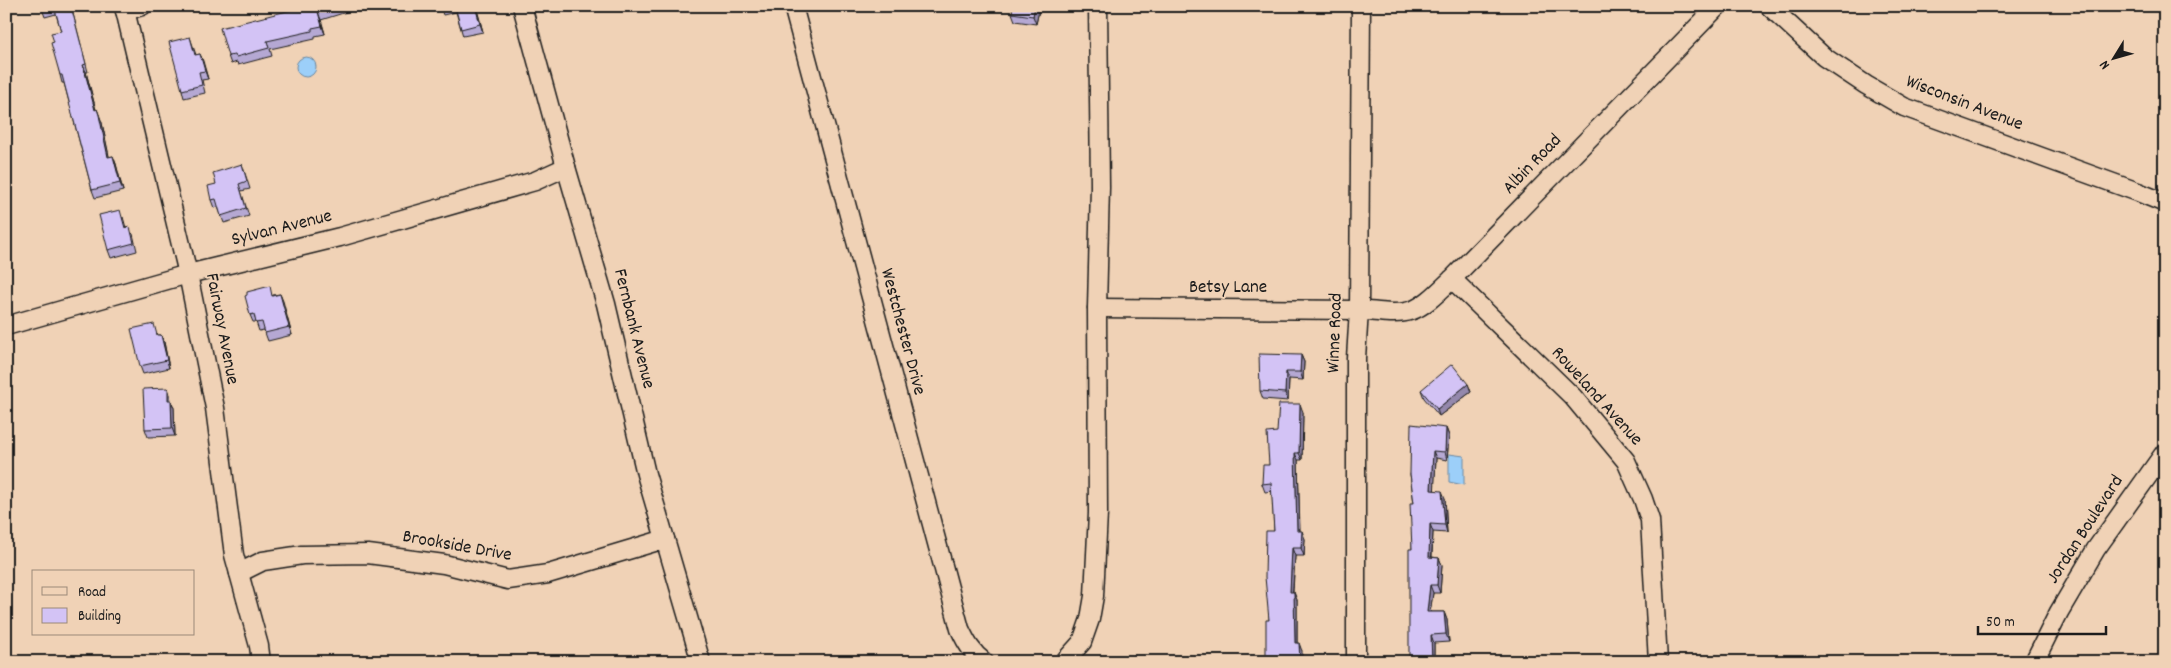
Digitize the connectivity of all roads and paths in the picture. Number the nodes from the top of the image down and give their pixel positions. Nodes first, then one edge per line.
1 (522, 6) edge
2 (793, 6) edge
3 (1098, 6) edge
4 (1361, 6) edge
5 (1718, 6) edge
6 (1769, 6) edge
7 (130, 8) edge
8 (566, 167) junction
9 (2165, 203) edge
10 (188, 274) junction
11 (1452, 279) junction
12 (1097, 308) junction
13 (1359, 310) junction
14 (6, 326) edge
15 (2165, 452) edge
16 (666, 539) junction
17 (238, 572) junction
18 (261, 662) edge
19 (700, 662) edge
20 (984, 662) edge
21 (1064, 662) edge
22 (1356, 662) edge
23 (1658, 662) edge
24 (2034, 662) edge

1 - 8 street, Fernbank Avenue
2 - 20 street, Westchester Drive
3 - 12 street
4 - 13 street, Winne Road
5 - 11 street, Albin Road
6 - 9 street, Wisconsin Avenue
7 - 10 street, Fairway Avenue
8 - 10 street, Sylvan Avenue
8 - 16 street, Fernbank Avenue
10 - 14 street, Sylvan Avenue
10 - 17 street, Fairway Avenue
11 - 13 street, Albin Road
11 - 23 street, Roweland Avenue
12 - 13 street, Betsy Lane
12 - 21 street
13 - 22 street, Winne Road
15 - 24 street, Jordan Boulevard
16 - 17 street, Brookside Drive
16 - 19 street, Fernbank Avenue
17 - 18 street, Fairway Avenue

